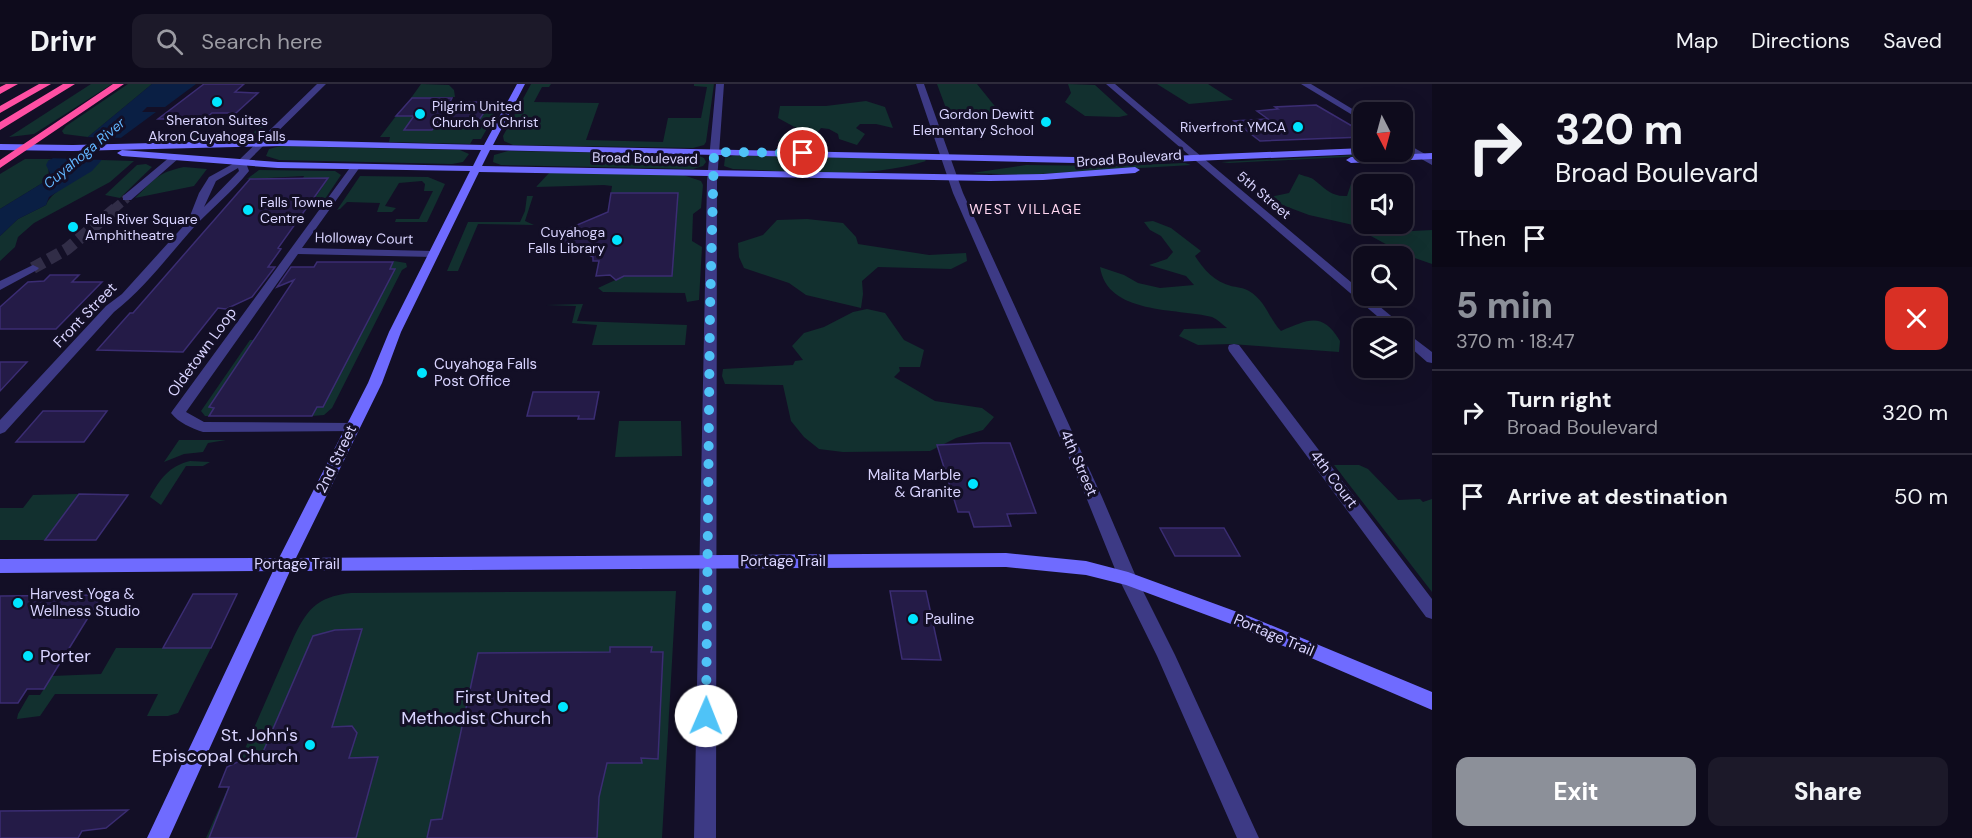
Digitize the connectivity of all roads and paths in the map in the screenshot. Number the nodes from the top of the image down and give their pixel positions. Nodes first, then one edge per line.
1 (13, 84) edge
2 (46, 84) edge
3 (70, 84) edge
4 (119, 84) edge
5 (322, 84) edge
6 (521, 84) edge
7 (720, 84) edge
8 (920, 84) edge
9 (1110, 84) edge
10 (1305, 84) edge
11 (0, 91) edge
12 (0, 111) edge
13 (1353, 113) edge
14 (0, 128) edge
15 (261, 142) junction
16 (0, 147) edge
17 (27, 147) junction
18 (486, 147) junction
19 (73, 148) junction
20 (1432, 148) edge
21 (1413, 149) edge
22 (144, 150) junction
23 (1413, 151) edge
24 (714, 152) junction
25 (1353, 152) edge
26 (945, 156) junction
27 (174, 158) junction
28 (1429, 158) edge
29 (1072, 159) junction
30 (1199, 159) junction
31 (241, 163) junction
32 (0, 165) edge
33 (355, 167) junction
34 (1208, 167) junction
35 (474, 168) junction
36 (712, 172) junction
37 (864, 175) junction
38 (953, 177) junction
39 (127, 198) tunnel mouth
40 (192, 223) junction
41 (296, 251) junction
42 (433, 254) junction
43 (33, 268) tunnel mouth
44 (0, 286) edge
45 (1386, 318) edge
46 (1413, 343) edge
47 (1234, 348) dead end
48 (1432, 359) edge
49 (351, 428) junction
50 (0, 429) edge
51 (708, 561) junction
52 (284, 565) junction
53 (0, 566) edge
54 (1128, 579) junction
55 (1432, 612) edge
56 (1432, 701) edge
57 (158, 838) edge
58 (705, 838) edge
59 (1248, 838) edge

1 - 11 highway
2 - 12 highway
3 - 14 highway
4 - 17 highway
5 - 15 street, Front Street
6 - 18 main road, 2nd Street
7 - 24 street
8 - 26 street, 4th Street
9 - 30 street, 5th Street
10 - 13 street
15 - 18 main road, Broad Boulevard
15 - 22 main road, Broad Boulevard
15 - 31 street, Front Street
16 - 17 main road, Broad Boulevard
17 - 19 main road, Broad Boulevard
17 - 32 highway
18 - 24 main road, Broad Boulevard
18 - 35 main road, 2nd Street
19 - 22 main road, Broad Boulevard
19 - 22 main road, Broad Boulevard
20 - 21 main road
22 - 27 main road, Broad Boulevard
23 - 28 street
24 - 26 main road, Broad Boulevard
24 - 36 street
25 - 30 main road, Broad Boulevard
26 - 29 main road, Broad Boulevard
26 - 37 main road
26 - 38 street, 4th Street
27 - 31 main road, Broad Boulevard
27 - 39 street
28 - 34 main road, Broad Boulevard
29 - 30 main road, Broad Boulevard
29 - 38 main road
30 - 34 street, 5th Street
31 - 33 main road, Broad Boulevard
31 - 40 street, Front Street
31 - 40 street, Front Street
33 - 35 main road, Broad Boulevard
33 - 41 street, Oldetown Loop
34 - 38 main road, Broad Boulevard
34 - 45 street, 5th Street
35 - 36 main road, Broad Boulevard
35 - 42 main road, 2nd Street
36 - 37 main road, Broad Boulevard
36 - 51 street
37 - 38 main road, Broad Boulevard
38 - 54 street, 4th Street
40 - 50 street, Front Street
41 - 42 street, Holloway Court
41 - 49 street, Oldetown Loop
42 - 49 main road, 2nd Street
43 - 44 street
46 - 48 street
47 - 55 street, 4th Court
49 - 52 main road, 2nd Street
51 - 52 main road, Portage Trail
51 - 54 main road, Portage Trail
51 - 58 street
52 - 53 main road, Portage Trail
52 - 57 main road, 2nd Street
54 - 56 main road, Portage Trail
54 - 59 street, 4th Street

